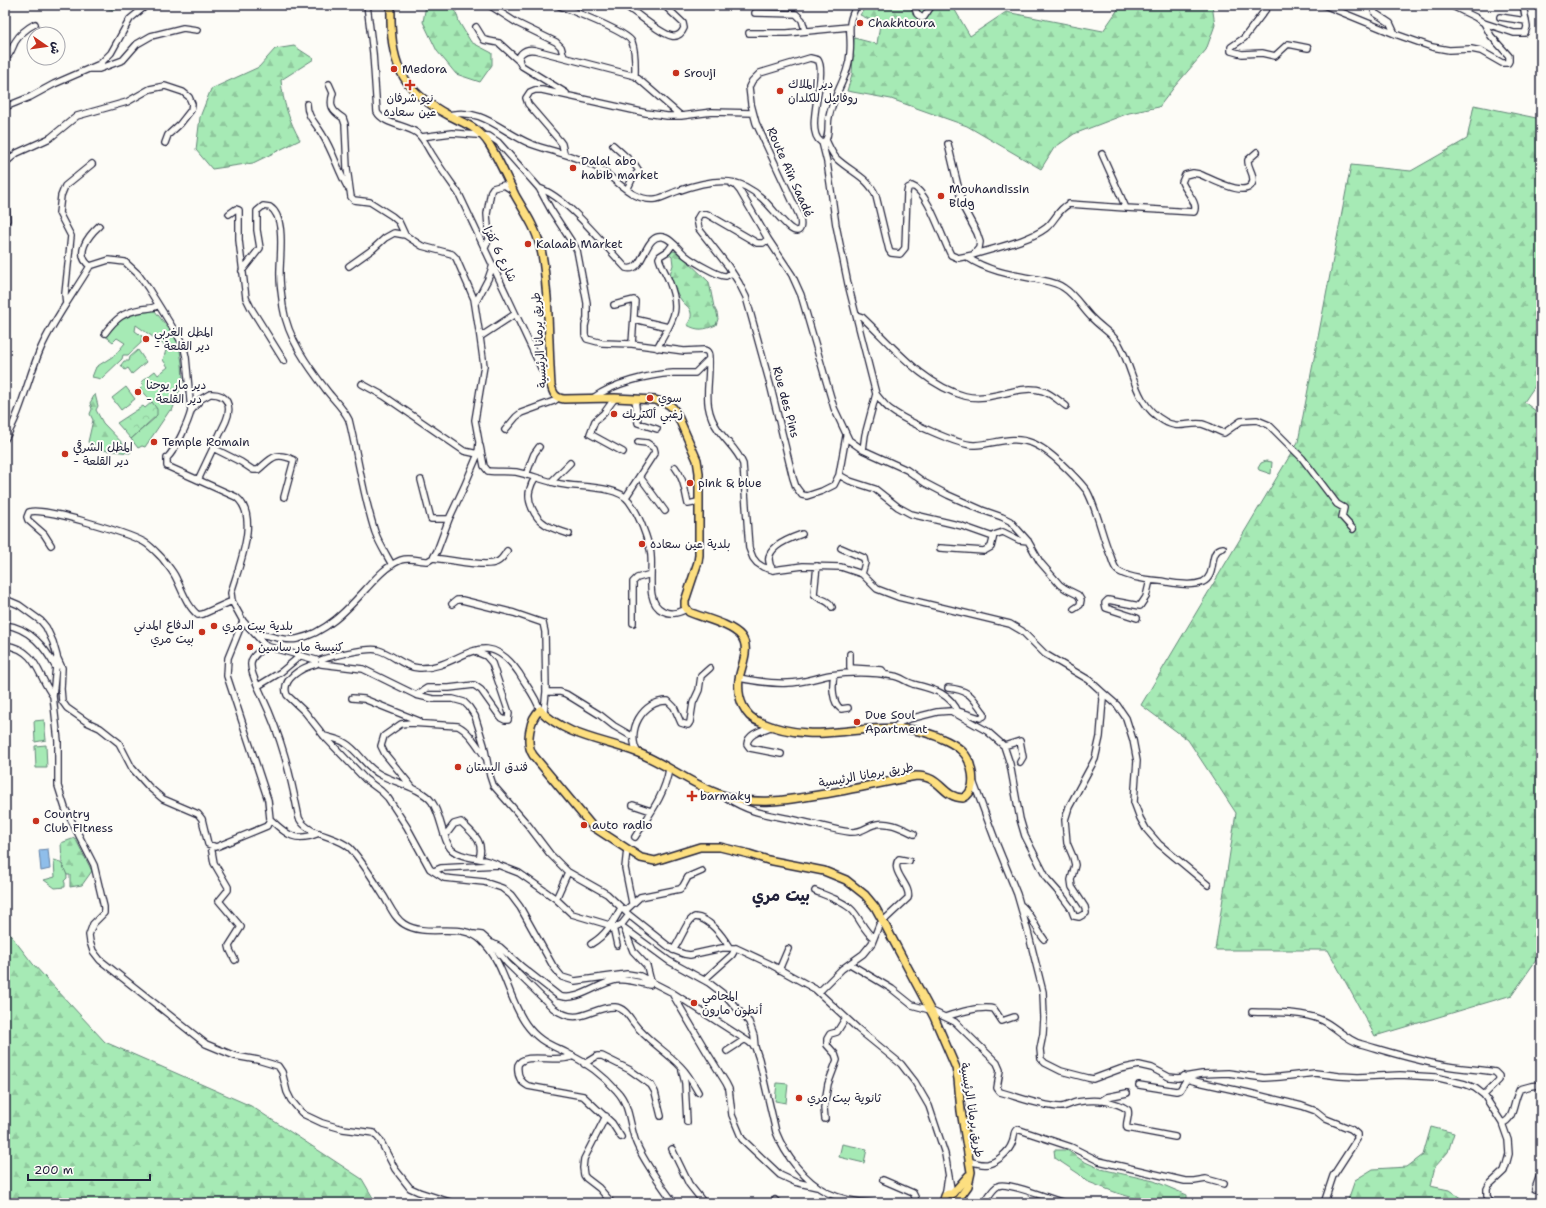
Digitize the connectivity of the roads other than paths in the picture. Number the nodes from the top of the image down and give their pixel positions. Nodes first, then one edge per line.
1 (147, 5) edge
2 (367, 5) edge
3 (391, 5) edge
4 (489, 5) edge
5 (558, 5) edge
6 (624, 5) edge
7 (664, 5) edge
8 (857, 5) edge
9 (914, 5) edge
10 (932, 5) edge
11 (1269, 5) edge
12 (1324, 5) edge
13 (1372, 5) edge
14 (1450, 5) edge
15 (1523, 5) edge
16 (755, 13) dead end
17 (1500, 17) dead end
18 (1526, 21) junction
19 (1484, 23) junction
20 (35, 24) dead end
21 (476, 27) dead end
22 (849, 27) junction
23 (196, 30) dead end
24 (805, 30) junction
25 (749, 33) dead end
26 (1395, 34) junction
27 (1308, 48) dead end
28 (564, 57) junction
29 (5, 59) edge
30 (519, 61) junction
31 (89, 69) junction
32 (635, 76) junction
33 (329, 84) dead end
34 (571, 96) junction
35 (307, 104) dead end
36 (5, 106) edge
37 (753, 113) junction
38 (447, 115) junction
39 (681, 116) junction
40 (483, 135) junction
41 (421, 137) junction
42 (824, 141) junction
43 (165, 142) dead end
44 (948, 144) dead end
45 (613, 145) dead end
46 (1258, 152) dead end
47 (564, 153) junction
48 (1102, 154) dead end
49 (5, 163) edge
50 (92, 164) dead end
51 (728, 182) junction
52 (539, 188) junction
53 (627, 190) junction
54 (350, 191) junction
55 (514, 192) junction
56 (5, 193) edge
57 (1126, 208) junction
58 (229, 214) dead end
59 (7, 220) dead end
60 (99, 226) dead end
61 (405, 235) junction
62 (768, 239) junction
63 (673, 244) junction
64 (485, 248) junction
65 (970, 256) junction
66 (493, 265) junction
67 (90, 266) junction
68 (349, 266) dead end
69 (242, 271) junction
70 (732, 273) junction
71 (158, 304) junction
72 (475, 304) junction
73 (614, 304) dead end
74 (66, 305) junction
75 (515, 314) junction
76 (856, 315) junction
77 (634, 319) junction
78 (668, 327) junction
79 (105, 333) dead end
80 (480, 337) junction
81 (632, 344) junction
82 (657, 348) junction
83 (709, 359) junction
84 (284, 361) dead end
85 (362, 384) dead end
86 (551, 385) junction
87 (876, 394) junction
88 (558, 398) junction
89 (593, 398) junction
90 (615, 398) junction
91 (635, 399) junction
92 (1066, 406) dead end
93 (191, 411) junction
94 (657, 429) dead end
95 (505, 430) dead end
96 (846, 436) junction
97 (5, 439) edge
98 (479, 442) junction
99 (638, 442) dead end
100 (864, 442) junction
101 (539, 447) dead end
102 (858, 447) junction
103 (213, 448) junction
104 (863, 450) junction
105 (623, 452) dead end
106 (478, 454) junction
107 (570, 463) dead end
108 (675, 468) dead end
109 (839, 475) junction
110 (526, 476) junction
111 (640, 476) junction
112 (535, 478) junction
113 (198, 480) junction
114 (421, 480) dead end
115 (551, 482) junction
116 (284, 497) dead end
117 (626, 498) junction
118 (698, 502) junction
119 (664, 511) dead end
120 (449, 519) junction
121 (1353, 529) dead end
122 (569, 534) dead end
123 (802, 534) dead end
124 (993, 537) junction
125 (1028, 541) junction
126 (51, 545) dead end
127 (841, 548) dead end
128 (940, 548) dead end
129 (1223, 548) dead end
130 (507, 551) dead end
131 (433, 558) junction
132 (392, 565) junction
133 (817, 566) junction
134 (773, 570) junction
135 (651, 574) junction
136 (862, 574) junction
137 (1150, 580) junction
138 (5, 599) edge
139 (232, 601) junction
140 (452, 604) dead end
141 (832, 606) dead end
142 (686, 609) junction
143 (1074, 609) dead end
144 (1137, 618) dead end
145 (243, 621) junction
146 (633, 624) dead end
147 (5, 625) edge
148 (255, 634) junction
149 (5, 645) edge
150 (266, 646) junction
151 (473, 650) junction
152 (850, 654) dead end
153 (57, 656) junction
154 (300, 656) junction
155 (318, 662) junction
156 (710, 668) dead end
157 (56, 669) junction
158 (834, 675) junction
159 (885, 675) junction
160 (739, 678) junction
161 (44, 680) junction
162 (54, 682) junction
163 (258, 686) junction
164 (948, 688) dead end
165 (1101, 691) junction
166 (546, 692) junction
167 (416, 695) junction
168 (53, 696) junction
169 (352, 698) dead end
170 (848, 708) dead end
171 (543, 711) junction
172 (958, 713) junction
173 (430, 724) junction
174 (773, 726) junction
175 (895, 728) junction
176 (324, 736) junction
177 (633, 737) junction
178 (1004, 746) junction
179 (638, 753) junction
180 (781, 754) dead end
181 (488, 759) junction
182 (1020, 762) dead end
183 (670, 769) junction
184 (973, 781) junction
185 (413, 789) junction
186 (723, 796) junction
187 (633, 805) dead end
188 (651, 811) junction
189 (270, 820) junction
190 (319, 833) junction
191 (914, 834) dead end
192 (445, 836) junction
193 (635, 837) dead end
194 (211, 846) junction
195 (627, 849) junction
196 (479, 858) junction
197 (909, 861) dead end
198 (498, 865) junction
199 (434, 871) junction
200 (702, 871) dead end
201 (568, 872) junction
202 (1208, 885) dead end
203 (815, 892) dead end
204 (556, 899) junction
205 (632, 904) junction
206 (1020, 905) junction
207 (625, 911) junction
208 (883, 921) junction
209 (612, 926) junction
210 (622, 927) junction
211 (472, 934) junction
212 (874, 938) junction
213 (1044, 939) dead end
214 (491, 943) junction
215 (591, 944) dead end
216 (617, 945) dead end
217 (733, 947) junction
218 (788, 948) dead end
219 (673, 950) junction
220 (496, 954) junction
221 (235, 960) dead end
222 (850, 964) junction
223 (779, 970) junction
224 (704, 980) junction
225 (651, 982) junction
226 (819, 992) junction
227 (673, 993) junction
228 (930, 1010) junction
229 (1252, 1012) dead end
230 (945, 1017) junction
231 (1014, 1017) dead end
232 (845, 1019) junction
233 (744, 1040) junction
234 (755, 1047) junction
235 (728, 1051) dead end
236 (573, 1056) junction
237 (584, 1064) junction
238 (681, 1067) junction
239 (1186, 1078) junction
240 (1139, 1085) dead end
241 (1541, 1085) edge
242 (698, 1092) dead end
243 (1127, 1092) dead end
244 (1484, 1095) junction
245 (1101, 1101) junction
246 (606, 1116) junction
247 (661, 1116) dead end
248 (825, 1119) dead end
249 (687, 1122) dead end
250 (1502, 1123) junction
251 (621, 1137) dead end
252 (1175, 1137) dead end
253 (672, 1149) dead end
254 (969, 1161) junction
255 (970, 1172) junction
256 (1541, 1172) edge
257 (883, 1180) dead end
258 (1224, 1184) dead end
259 (817, 1187) junction
260 (1535, 1189) dead end
261 (945, 1198) edge
262 (957, 1202) edge
263 (453, 1203) edge
264 (612, 1203) edge
265 (674, 1203) edge
266 (704, 1203) edge
267 (870, 1203) edge
268 (916, 1203) edge
269 (984, 1203) edge
270 (1065, 1203) edge
271 (1324, 1203) edge
272 (1491, 1203) edge

1 - 31 street
2 - 41 street
3 - 38 main road, طريق برمانا الرئيسية
4 - 28 street
5 - 32 street
6 - 7 street
8 - 22 street
9 - 10 street
11 - 27 street
12 - 26 street
13 - 26 street
14 - 19 street
15 - 18 street
16 - 24 street
17 - 18 street
18 - 19 street
19 - 26 street
20 - 29 street
21 - 30 street
22 - 24 street
22 - 42 street
23 - 31 street
24 - 25 street
28 - 30 street
28 - 32 street
30 - 34 street
31 - 36 street
32 - 39 street
33 - 54 street
34 - 39 street
34 - 47 street
35 - 54 street
37 - 39 street
37 - 42 street, Route Aïn Saadé
37 - 51 street, Route Aïn Saadé
38 - 40 main road, طريق برمانا الرئيسية
38 - 47 street, Route Aïn Saadé
40 - 41 street
40 - 52 street
40 - 55 main road, طريق برمانا الرئيسية
41 - 64 street, شارع 6 كفرا
42 - 65 street
42 - 76 street
43 - 49 street
44 - 65 street
45 - 53 street
46 - 57 street
47 - 53 street, Route Aïn Saadé
48 - 57 street
50 - 74 street
51 - 53 street, Route Aïn Saadé
51 - 62 street
52 - 63 street
52 - 81 street
54 - 61 street
55 - 64 street
55 - 86 main road, طريق برمانا الرئيسية
56 - 59 street
57 - 65 street
58 - 69 street
60 - 67 street
61 - 68 street
61 - 72 street
62 - 70 street
62 - 96 street
63 - 70 street
63 - 78 street
64 - 66 street, شارع 6 كفرا
65 - 121 street
66 - 72 street
66 - 75 street, شارع 6 كفرا
67 - 71 street
67 - 74 street
69 - 84 street
69 - 132 street
70 - 109 street, Rue des Pins
71 - 79 street
71 - 93 street
72 - 80 street
73 - 77 street
74 - 97 street
75 - 80 street
75 - 86 street, شارع 6 كفرا
76 - 87 street
76 - 92 street
77 - 78 street
77 - 81 street
78 - 82 street
80 - 98 street
81 - 82 street
82 - 83 street
83 - 89 street
83 - 134 street
85 - 106 street
86 - 88 main road, طريق برمانا الرئيسية
87 - 100 street
87 - 137 street
88 - 89 main road, طريق برمانا الرئيسية
88 - 95 street
89 - 90 main road, طريق برمانا الرئيسية
90 - 91 main road, طريق برمانا الرئيسية
90 - 105 street
91 - 94 street
91 - 118 main road, طريق برمانا الرئيسية
93 - 103 street
93 - 113 street
96 - 102 street
96 - 109 street
98 - 106 street
98 - 110 street
99 - 111 street
100 - 102 street
100 - 104 street
101 - 110 street
102 - 104 street
103 - 113 street
103 - 116 street
104 - 125 street
106 - 120 street
107 - 115 street
108 - 118 street
109 - 124 street
110 - 112 street
111 - 117 street
111 - 119 street
112 - 115 street
112 - 122 street
113 - 139 street
114 - 120 street
115 - 117 street
117 - 135 street
118 - 142 main road, طريق برمانا الرئيسية
120 - 131 street
123 - 134 street
124 - 125 street
124 - 128 street
125 - 143 street
126 - 139 street
127 - 136 street
129 - 137 street
130 - 131 street
131 - 132 street
132 - 148 street
133 - 134 street
133 - 136 street
133 - 141 street
135 - 142 street
135 - 146 street
136 - 165 street
137 - 144 street
138 - 153 street
139 - 145 street
140 - 166 street
142 - 160 main road
145 - 148 street
145 - 189 street
147 - 157 street
148 - 150 street
149 - 161 street
150 - 154 street
150 - 163 street
151 - 155 street
151 - 167 street
151 - 171 street
152 - 159 street
153 - 157 street
153 - 194 street
154 - 155 street
154 - 163 street
155 - 167 street
155 - 176 street
156 - 177 street
157 - 162 street
158 - 159 street
158 - 160 street
158 - 170 street
159 - 172 street
160 - 174 main road
161 - 162 street
161 - 168 street
162 - 168 street
163 - 190 street
164 - 172 street
165 - 178 street
165 - 202 street
166 - 171 street
166 - 177 street
167 - 181 street
168 - 263 street
169 - 173 street
171 - 179 main road, طريق برمانا الرئيسية
171 - 195 main road, طريق برمانا الرئيسية
172 - 175 street
172 - 178 street
173 - 181 street
173 - 185 street
174 - 175 main road
174 - 180 street
175 - 184 main road
176 - 185 street
176 - 199 street
177 - 179 street
178 - 182 street
179 - 183 main road, طريق برمانا الرئيسية
181 - 201 street
183 - 186 main road, طريق برمانا الرئيسية
183 - 188 street
184 - 186 main road, طريق برمانا الرئيسية
184 - 206 street
185 - 192 street
186 - 191 street
187 - 188 street
188 - 193 street
189 - 190 street
189 - 194 street
190 - 211 street
192 - 196 street
192 - 196 street
194 - 221 street
195 - 205 street
195 - 208 main road, طريق برمانا الرئيسية
196 - 198 street
197 - 208 street
198 - 199 street
198 - 204 street
199 - 225 street
200 - 205 street
201 - 204 street
201 - 207 street
203 - 212 street
204 - 209 street
205 - 207 street
206 - 213 street
206 - 239 street
207 - 209 street
207 - 210 street
207 - 219 street
208 - 212 street
208 - 228 main road, طريق برمانا الرئيسية
209 - 210 street
209 - 215 street
209 - 216 street
210 - 224 street
210 - 225 street
211 - 214 street
211 - 220 street
212 - 222 street
214 - 220 street
214 - 225 street
217 - 219 street
217 - 219 street
217 - 223 street
217 - 224 street
218 - 223 street
220 - 236 street
220 - 238 street
222 - 226 street
222 - 228 street
223 - 226 street
224 - 234 street
225 - 227 street
226 - 232 street
227 - 233 street
227 - 259 street
228 - 230 street
228 - 254 main road, طريق برمانا الرئيسية
229 - 244 street
230 - 231 street
230 - 245 street
232 - 248 street
232 - 261 street
233 - 234 street
233 - 235 street
234 - 259 street
236 - 237 street
236 - 246 street
237 - 247 street
237 - 265 street
238 - 242 street
238 - 249 street
239 - 240 street
239 - 244 street
239 - 271 street
241 - 250 street
243 - 245 street
244 - 250 street
245 - 252 street
246 - 251 street
246 - 264 street
250 - 272 street
253 - 266 street
254 - 255 main road, طريق برمانا الرئيسية
254 - 258 street
255 - 261 main road, طريق برمانا الرئيسية
255 - 262 main road, طريق برمانا الرئيسية
256 - 260 street
257 - 268 street
259 - 267 street
261 - 262 main road
269 - 270 street

